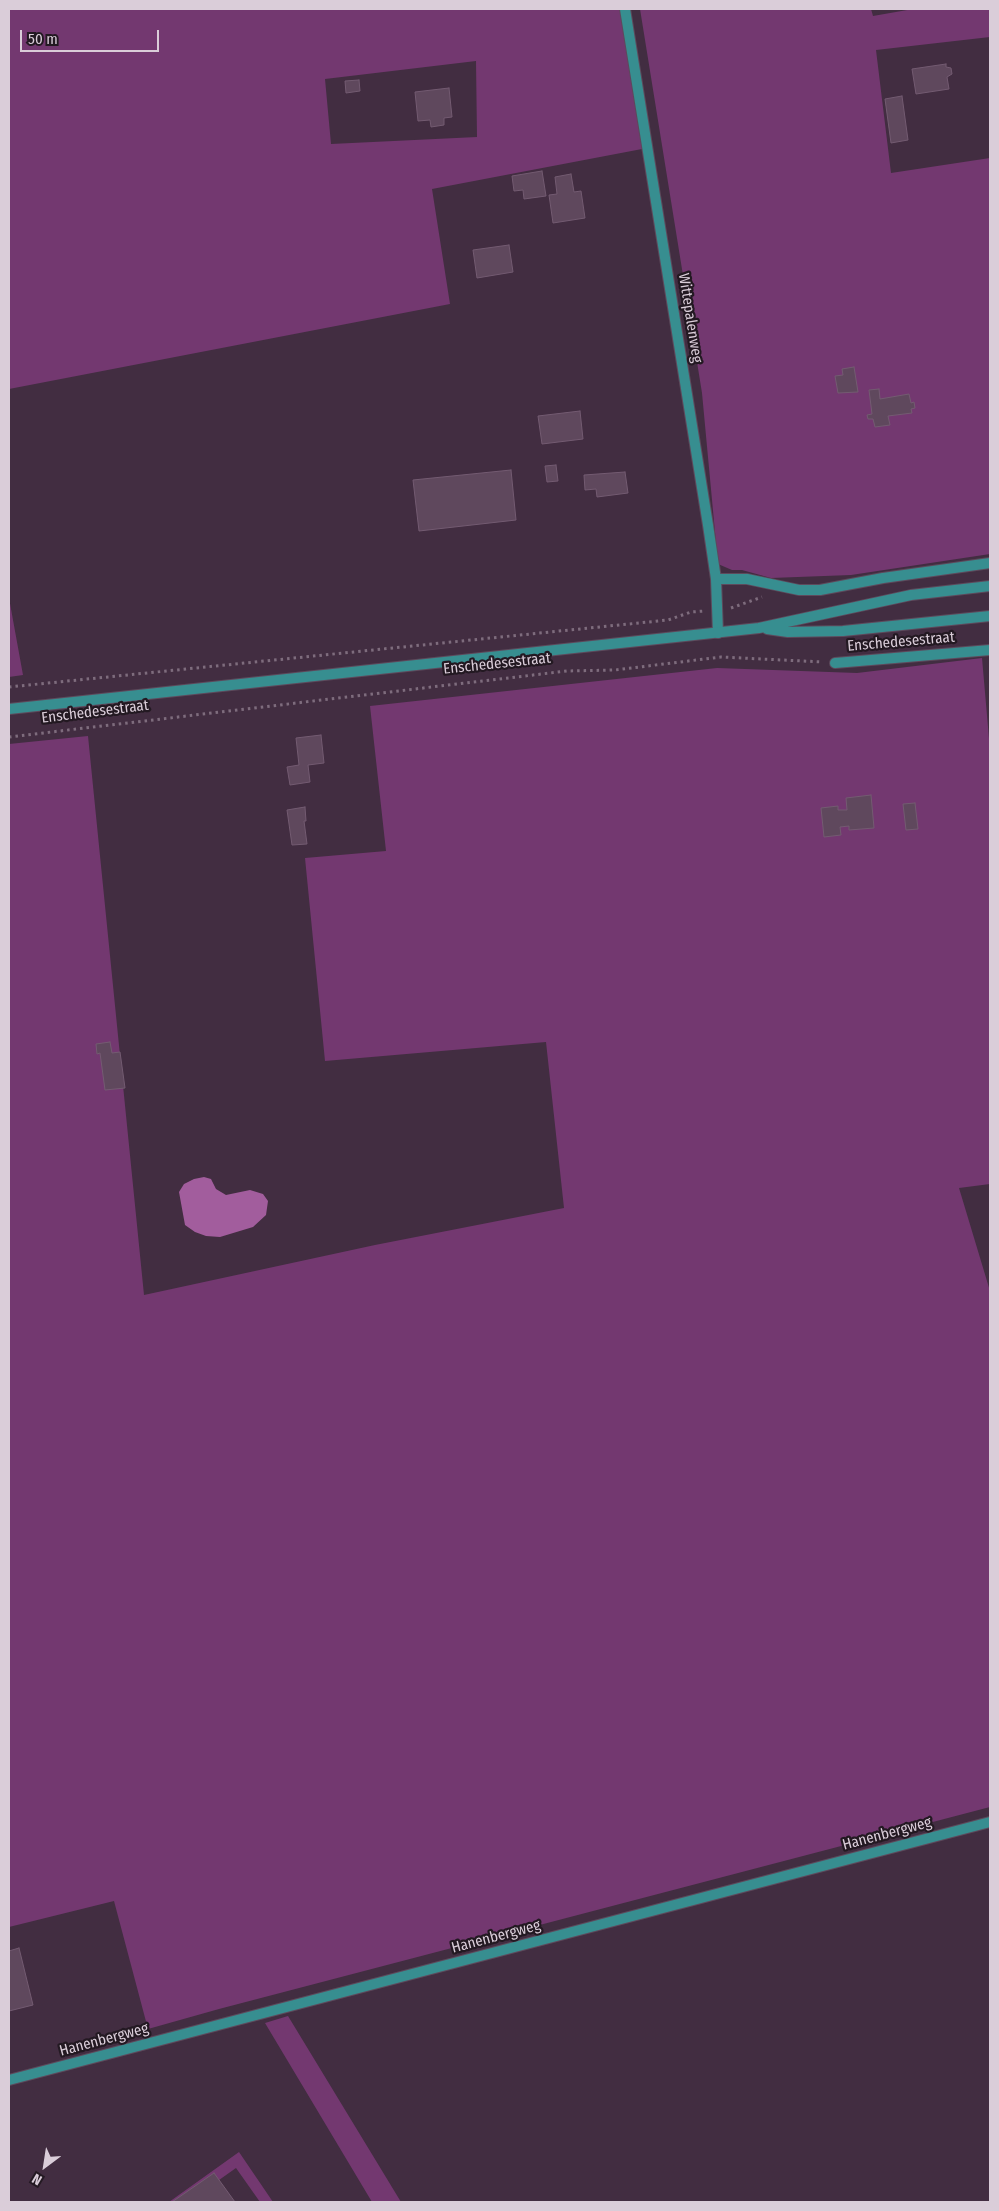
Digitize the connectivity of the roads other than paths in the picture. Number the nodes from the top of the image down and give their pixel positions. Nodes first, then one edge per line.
1 (625, 9) edge
2 (990, 563) edge
3 (716, 579) junction
4 (990, 586) edge
5 (990, 616) edge
6 (758, 628) junction
7 (718, 633) junction
8 (990, 650) edge
9 (835, 662) road end
10 (9, 709) edge
11 (990, 1822) edge
12 (9, 2080) edge

1 - 3 street, Wittepalenweg
2 - 3 street
3 - 7 street, Wittepalenweg
4 - 6 street, Enschedesestraat
5 - 6 street, Enschedesestraat
6 - 7 street, Enschedesestraat
7 - 10 street, Enschedesestraat
8 - 9 street, Enschedesestraat
11 - 12 street, Hanenbergweg

